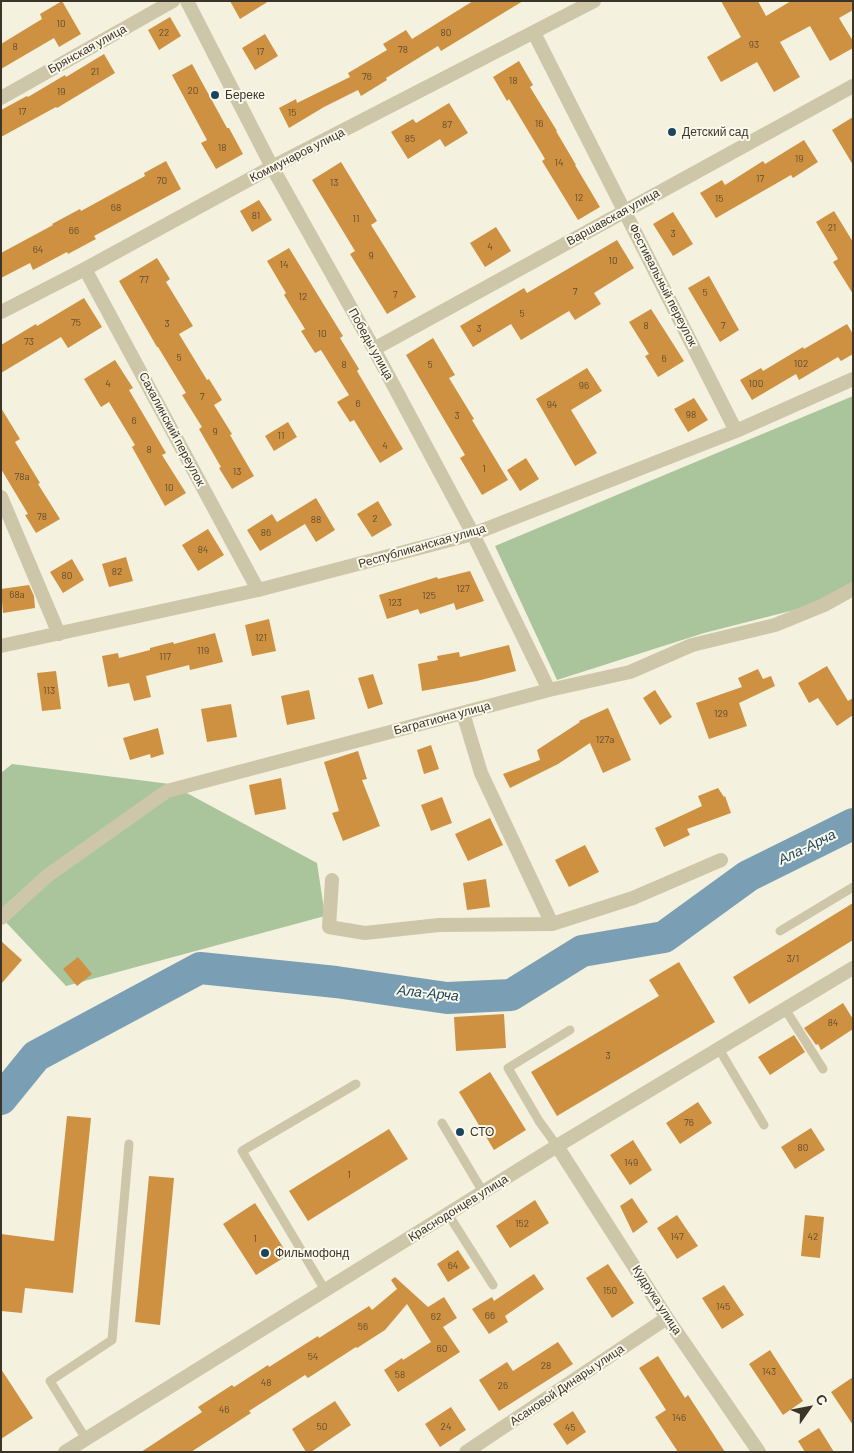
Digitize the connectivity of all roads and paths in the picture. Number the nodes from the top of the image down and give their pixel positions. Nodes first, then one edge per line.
1 (173, 1) edge
2 (186, 1) edge
3 (594, 1) edge
4 (534, 33) junction
5 (853, 86) edge
6 (1, 98) edge
7 (272, 167) junction
8 (625, 210) junction
9 (85, 269) junction
10 (1, 312) edge
11 (374, 349) junction
12 (853, 379) edge
13 (736, 431) junction
14 (1, 497) edge
15 (473, 534) junction
16 (853, 589) edge
17 (258, 590) junction
18 (60, 634) junction
19 (1, 646) edge
20 (549, 690) junction
21 (463, 713) junction
22 (721, 860) dead end
23 (332, 880) dead end
24 (853, 887) edge
25 (1, 918) edge
26 (552, 924) junction
27 (780, 931) dead end
28 (853, 968) edge
29 (785, 1009) junction
30 (570, 1030) dead end
31 (719, 1049) junction
32 (823, 1069) dead end
33 (356, 1084) dead end
34 (442, 1123) dead end
35 (764, 1125) dead end
36 (129, 1144) dead end
37 (557, 1146) junction
38 (483, 1192) junction
39 (448, 1214) junction
40 (493, 1284) dead end
41 (325, 1290) junction
42 (668, 1318) junction
43 (86, 1439) junction
44 (65, 1452) edge
45 (466, 1452) edge
46 (759, 1452) edge

1 - 6 street, Брянская улица
2 - 7 street, Победы улица
3 - 4 street, Коммунаров улица
4 - 7 street, Коммунаров улица
4 - 8 street, Фестивальный переулок
5 - 8 street, Варшавская улица
7 - 9 street, Коммунаров улица
7 - 11 street, Победы улица
8 - 11 street, Варшавская улица
8 - 13 street, Фестивальный переулок
9 - 10 street, Коммунаров улица
9 - 17 street, Сахалинский переулок
11 - 15 street, Победы улица
12 - 13 street, Республиканская улица
13 - 15 street, Республиканская улица
14 - 18 street
15 - 17 street, Республиканская улица
15 - 20 street, Победы улица
16 - 20 street, Багратиона улица
17 - 18 street, Республиканская улица
18 - 19 street, Республиканская улица
20 - 21 street, Багратиона улица
21 - 25 street, Багратиона улица
21 - 26 street
22 - 26 street
23 - 26 street
24 - 27 lane
28 - 29 street, Краснодонцев улица
29 - 31 street, Краснодонцев улица
29 - 32 lane
30 - 37 lane
31 - 35 lane
31 - 37 street, Краснодонцев улица
33 - 41 lane
34 - 38 lane
36 - 43 lane
37 - 38 street, Краснодонцев улица
37 - 42 street, Кудрука улица
38 - 39 street, Краснодонцев улица
39 - 40 lane
39 - 41 street, Краснодонцев улица
41 - 43 street, Краснодонцев улица
42 - 45 street, Асановой Динары улица
42 - 46 street, Кудрука улица
43 - 44 street, Краснодонцев улица

